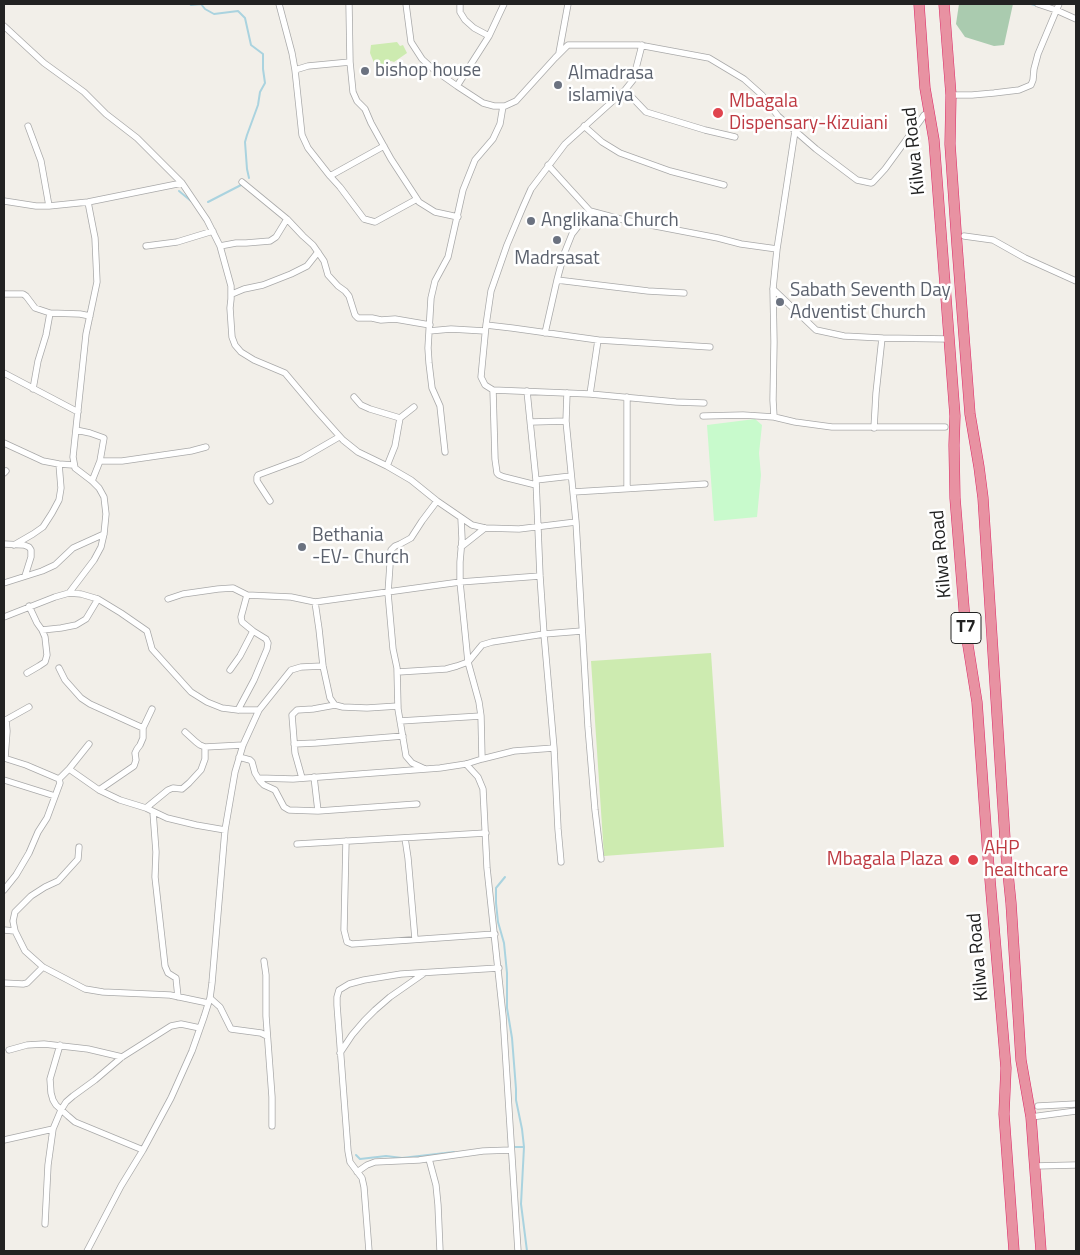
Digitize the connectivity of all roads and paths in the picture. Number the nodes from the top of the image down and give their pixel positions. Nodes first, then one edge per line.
1 (279, 4) edge
2 (349, 4) edge
3 (406, 4) edge
4 (460, 4) edge
5 (504, 4) edge
6 (567, 4) edge
7 (919, 4) edge
8 (944, 4) edge
9 (1038, 4) edge
10 (1059, 4) edge
11 (1056, 10) junction
12 (1076, 19) edge
13 (4, 26) edge
14 (488, 36) junction
15 (642, 45) junction
16 (559, 53) junction
17 (350, 62) junction
18 (295, 70) junction
19 (457, 86) junction
20 (625, 90) junction
21 (950, 95) junction
22 (503, 106) junction
23 (929, 112) junction
24 (28, 126) dead end
25 (584, 126) junction
26 (795, 131) junction
27 (735, 136) dead end
28 (384, 146) junction
29 (548, 165) junction
30 (330, 176) junction
31 (242, 182) dead end
32 (182, 183) junction
33 (724, 185) dead end
34 (416, 199) junction
35 (4, 201) edge
36 (88, 202) junction
37 (48, 206) junction
38 (590, 211) junction
39 (458, 217) junction
40 (287, 219) junction
41 (213, 231) junction
42 (964, 236) dead end
43 (146, 246) dead end
44 (220, 246) junction
45 (777, 249) junction
46 (318, 252) junction
47 (556, 280) junction
48 (1076, 281) edge
49 (773, 289) junction
50 (684, 293) dead end
51 (4, 294) edge
52 (232, 294) junction
53 (50, 313) junction
54 (90, 316) junction
55 (429, 328) junction
56 (485, 328) junction
57 (545, 333) junction
58 (882, 338) junction
59 (598, 340) junction
60 (949, 340) junction
61 (710, 347) dead end
62 (4, 373) edge
63 (33, 389) junction
64 (492, 390) junction
65 (527, 390) junction
66 (566, 393) junction
67 (590, 394) junction
68 (354, 397) dead end
69 (627, 397) junction
70 (704, 403) dead end
71 (414, 407) dead end
72 (78, 412) junction
73 (703, 416) dead end
74 (774, 417) junction
75 (400, 418) junction
76 (566, 421) junction
77 (531, 422) junction
78 (945, 427) dead end
79 (874, 428) junction
80 (76, 430) junction
81 (339, 437) junction
82 (4, 443) edge
83 (206, 447) dead end
84 (445, 452) dead end
85 (100, 461) junction
86 (59, 464) junction
87 (74, 465) junction
88 (387, 466) junction
89 (571, 476) junction
90 (92, 480) junction
91 (536, 483) junction
92 (705, 484) dead end
93 (627, 488) junction
94 (573, 492) junction
95 (270, 501) dead end
96 (437, 501) junction
97 (461, 518) junction
98 (576, 522) junction
99 (538, 526) junction
100 (485, 528) junction
101 (104, 534) junction
102 (4, 544) edge
103 (14, 545) junction
104 (461, 547) junction
105 (25, 576) junction
106 (540, 576) junction
107 (460, 582) junction
108 (4, 583) edge
109 (69, 593) junction
110 (388, 593) junction
111 (247, 595) junction
112 (98, 599) junction
113 (168, 599) dead end
114 (315, 602) junction
115 (29, 606) junction
116 (4, 617) edge
117 (42, 630) junction
118 (582, 631) junction
119 (253, 632) junction
120 (544, 634) junction
121 (468, 662) junction
122 (323, 666) junction
123 (59, 668) dead end
124 (230, 670) dead end
125 (27, 672) dead end
126 (398, 672) junction
127 (335, 705) junction
128 (398, 706) junction
129 (29, 707) dead end
130 (152, 709) dead end
131 (238, 710) junction
132 (259, 710) junction
133 (481, 716) junction
134 (5, 720) edge
135 (400, 720) junction
136 (143, 728) junction
137 (185, 732) dead end
138 (403, 736) junction
139 (89, 744) dead end
140 (294, 744) junction
141 (243, 745) junction
142 (205, 747) junction
143 (554, 748) junction
144 (239, 756) junction
145 (4, 758) edge
146 (482, 758) junction
147 (466, 764) junction
148 (426, 768) junction
149 (69, 769) junction
150 (314, 777) junction
151 (258, 778) junction
152 (302, 778) junction
153 (58, 779) junction
154 (4, 780) edge
155 (483, 788) junction
156 (99, 790) junction
157 (477, 793) dead end
158 (55, 796) junction
159 (417, 804) dead end
160 (146, 808) junction
161 (153, 812) junction
162 (318, 812) junction
163 (225, 830) junction
164 (486, 833) junction
165 (405, 838) junction
166 (346, 841) junction
167 (297, 844) dead end
168 (79, 847) dead end
169 (601, 860) dead end
170 (561, 862) dead end
171 (4, 890) edge
172 (4, 930) edge
173 (15, 931) junction
174 (495, 934) junction
175 (414, 939) junction
176 (264, 961) dead end
177 (43, 967) junction
178 (499, 968) junction
179 (425, 972) junction
180 (4, 983) edge
181 (178, 996) junction
182 (209, 1001) junction
183 (200, 1028) junction
184 (267, 1036) junction
185 (60, 1045) junction
186 (9, 1050) dead end
187 (340, 1053) junction
188 (122, 1057) junction
189 (1076, 1104) edge
190 (1038, 1106) dead end
191 (61, 1110) junction
192 (1076, 1111) edge
193 (1031, 1117) junction
194 (272, 1126) dead end
195 (53, 1129) junction
196 (4, 1140) edge
197 (143, 1150) junction
198 (511, 1150) junction
199 (429, 1159) junction
200 (1076, 1164) edge
201 (1035, 1166) junction
202 (357, 1172) junction
203 (45, 1224) dead end
204 (87, 1251) edge
205 (369, 1251) edge
206 (440, 1251) edge
207 (518, 1251) edge
208 (1014, 1251) edge
209 (1041, 1251) edge

1 - 18 street
2 - 17 street
3 - 19 street
4 - 14 street
5 - 14 street
6 - 16 street
7 - 23 highway, Kilwa Road / T7
8 - 21 highway, Kilwa Road / T7
9 - 11 street
10 - 11 street
11 - 12 street
11 - 21 street
13 - 32 street
14 - 19 street
15 - 16 street
15 - 20 street
15 - 26 street
16 - 22 street
17 - 18 street
17 - 28 street
18 - 30 street
19 - 22 street
20 - 25 street
20 - 27 street
21 - 193 highway, Kilwa Road / T7
22 - 39 street
23 - 26 street
23 - 60 highway, Kilwa Road / T7
24 - 37 street
25 - 29 street
25 - 33 street
26 - 45 street
28 - 30 street
28 - 34 street
29 - 38 street
29 - 56 street
30 - 34 street
31 - 40 street
32 - 36 street
32 - 41 street
34 - 39 street
35 - 37 street
36 - 37 street
36 - 54 street
38 - 45 street
38 - 47 street
39 - 55 street
40 - 44 street
40 - 46 street
41 - 43 street
41 - 44 street
42 - 48 street
44 - 52 street
45 - 49 street
46 - 52 street
46 - 55 street
47 - 50 street
47 - 57 street
49 - 58 street
49 - 74 street
51 - 53 street
52 - 81 street
53 - 54 street
53 - 63 street
54 - 72 street
55 - 56 street
55 - 84 street
56 - 57 street
56 - 64 street
57 - 59 street
58 - 60 street
58 - 79 street
59 - 61 street
59 - 67 street
60 - 208 highway, Kilwa Road / T7
62 - 63 street
63 - 72 street
64 - 65 street
64 - 91 street
65 - 66 street
65 - 77 street
66 - 67 street
66 - 76 street
67 - 69 street
68 - 75 street
69 - 70 street
69 - 93 street
71 - 75 street
72 - 80 street
73 - 74 street
74 - 79 street
75 - 88 street
76 - 77 street
76 - 89 street
77 - 91 street
78 - 79 street
80 - 85 street
80 - 87 street
81 - 88 street
81 - 95 street
82 - 86 street
83 - 85 street
85 - 90 street
86 - 87 street
86 - 103 street
87 - 90 street
88 - 96 street
89 - 91 street
89 - 94 street
90 - 101 street
91 - 99 street
92 - 93 street
93 - 94 street
94 - 98 street
96 - 97 street
96 - 110 street
97 - 100 street
97 - 104 street
98 - 99 street
98 - 118 street
99 - 100 street
99 - 106 street
100 - 104 street
101 - 105 street
101 - 109 street
102 - 103 street
103 - 105 street
104 - 107 street
105 - 108 street
106 - 107 street
106 - 120 street
107 - 110 street
107 - 121 street
109 - 112 street
109 - 115 street
110 - 114 street
110 - 126 street
111 - 113 street
111 - 114 street
111 - 119 street
112 - 117 street
112 - 131 street
114 - 122 street
115 - 116 street
115 - 117 street
117 - 125 street
118 - 120 street
118 - 169 street
119 - 124 street
119 - 131 street
120 - 121 street
120 - 143 street
121 - 126 street
121 - 133 street
122 - 127 street
122 - 132 street
123 - 136 street
126 - 128 street
127 - 128 street
127 - 140 street
128 - 135 street
129 - 134 street
130 - 136 street
131 - 132 street
132 - 141 street
133 - 135 street
133 - 146 street
134 - 145 street
135 - 138 street
136 - 156 street
137 - 142 street
138 - 140 street
138 - 148 street
139 - 149 street
140 - 152 street
141 - 142 street
141 - 144 street
142 - 160 street
143 - 146 street
143 - 170 street
144 - 151 street
144 - 163 street
145 - 153 street
146 - 147 street
147 - 148 street
147 - 155 street
148 - 150 street
149 - 153 street
149 - 156 street
150 - 152 street
150 - 162 street
151 - 152 street
151 - 162 street
153 - 158 street
154 - 158 street
155 - 157 street
155 - 164 street
156 - 160 street
158 - 171 street
159 - 162 street
160 - 161 street
161 - 163 street
161 - 181 street
163 - 182 street
164 - 165 street
164 - 174 street
165 - 166 street
165 - 175 street
166 - 167 street
166 - 175 street
168 - 173 street
172 - 173 street
173 - 177 street
174 - 175 street
174 - 178 street
176 - 184 street
177 - 180 street
177 - 181 street
178 - 179 street
178 - 198 street
179 - 187 street
179 - 187 street
181 - 182 street
182 - 183 street
182 - 184 street
183 - 188 street
183 - 197 street
184 - 194 street
185 - 186 street
185 - 188 street
185 - 191 street
187 - 202 street
188 - 191 street
189 - 190 street
191 - 195 street
191 - 197 street
192 - 193 street
193 - 201 highway, Kilwa Road / T7
195 - 196 street
195 - 203 street
197 - 204 street
198 - 199 street
198 - 207 street
199 - 202 street
199 - 206 street
200 - 201 street
201 - 209 highway, Kilwa Road / T7
202 - 205 street

